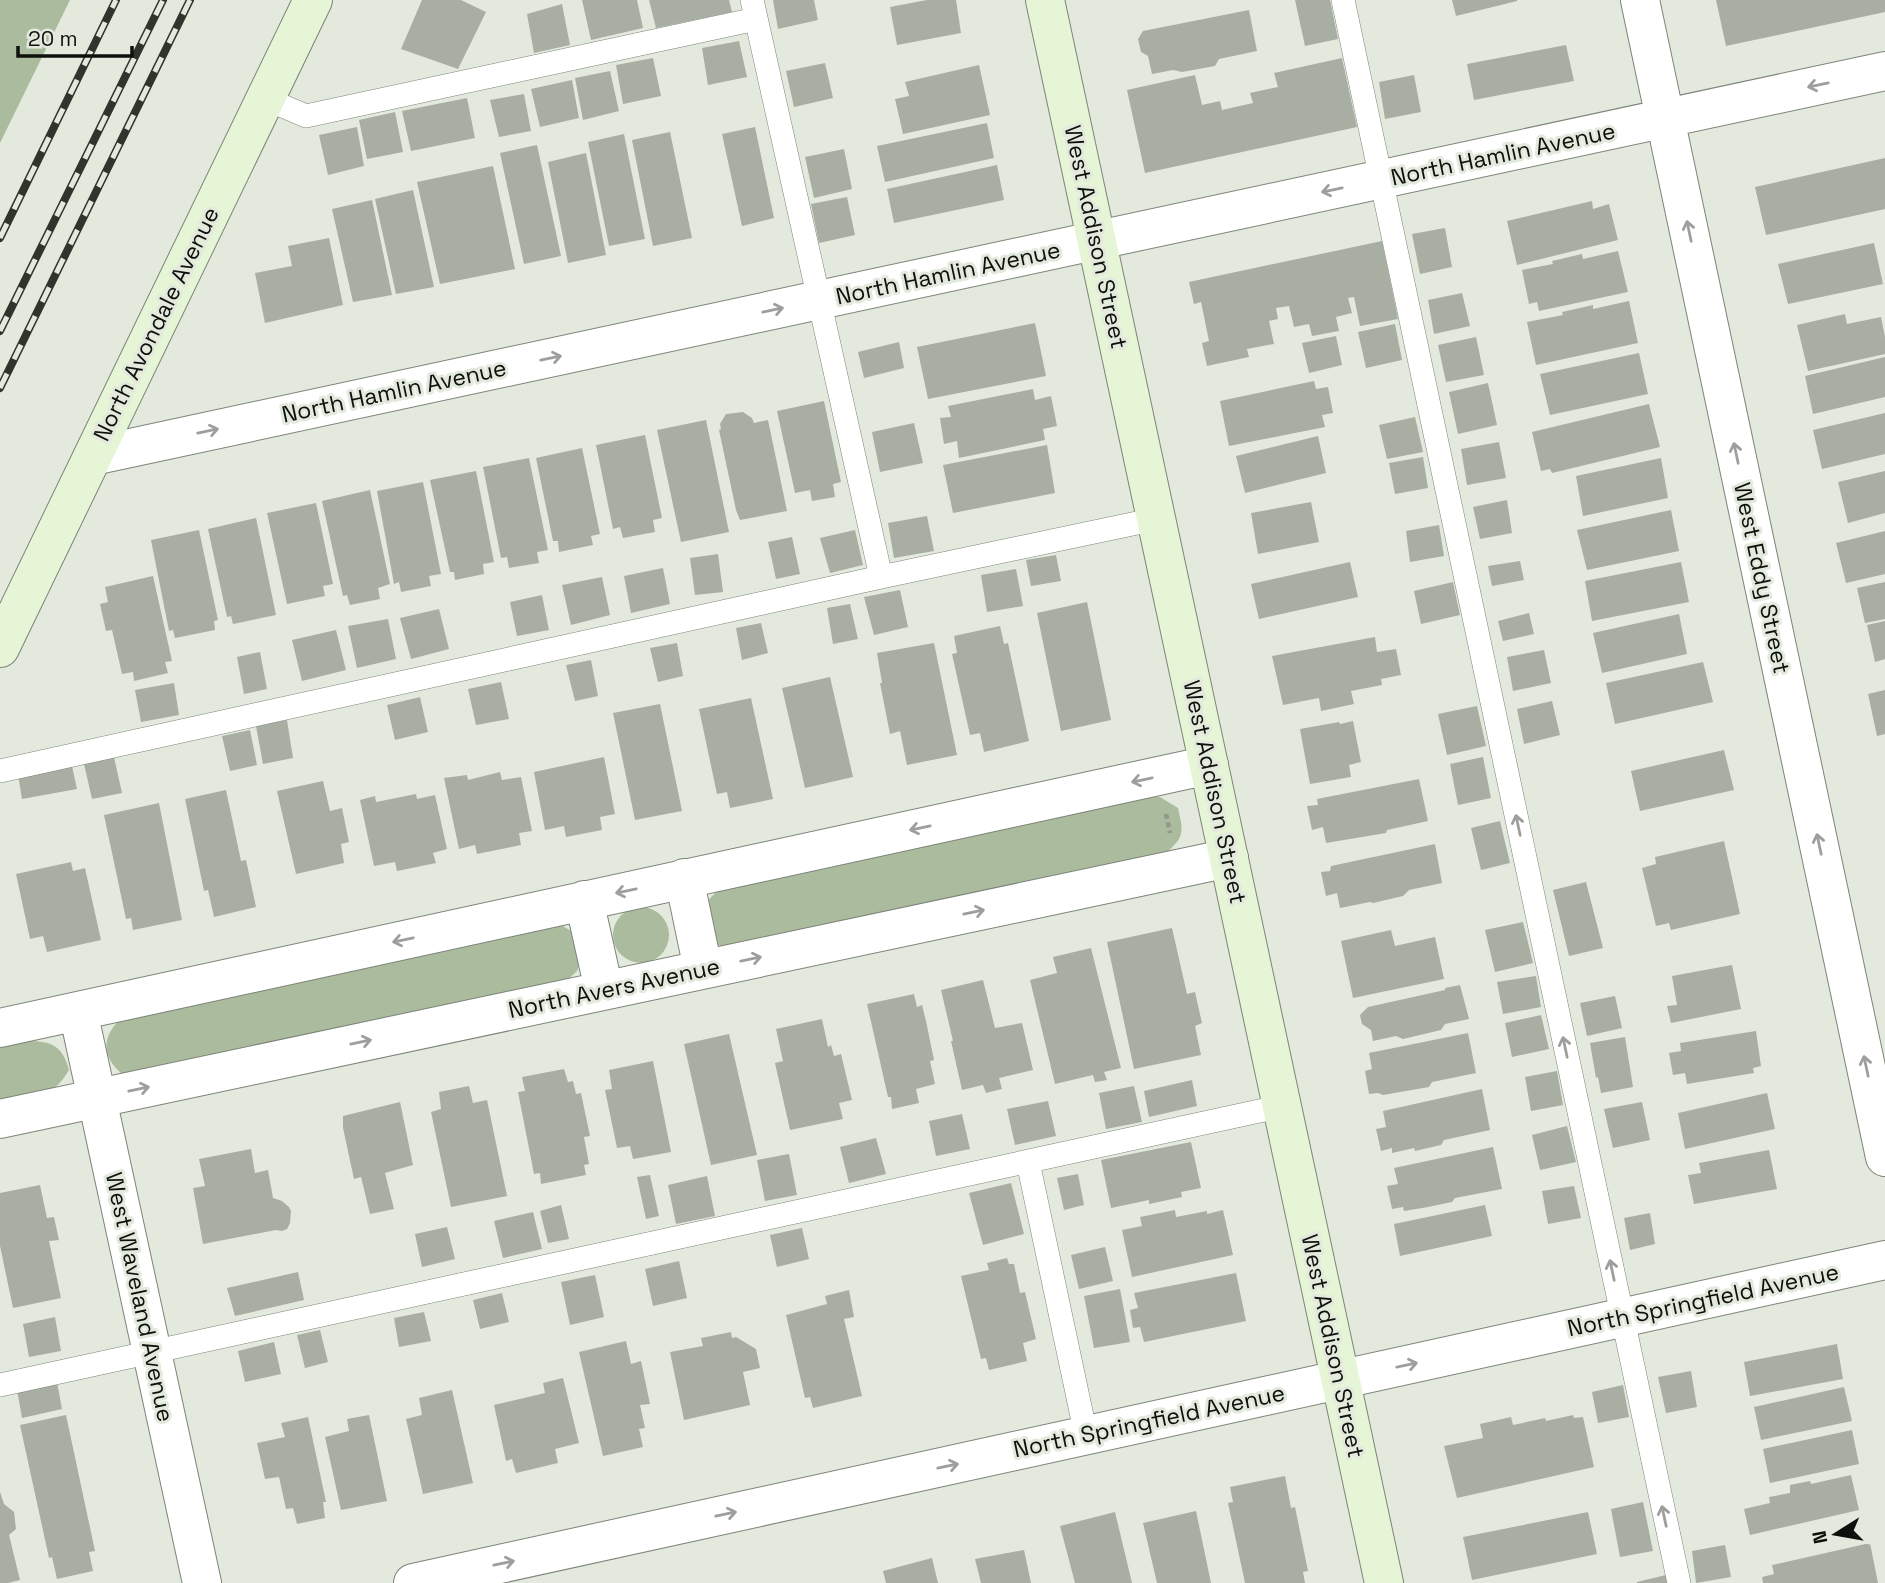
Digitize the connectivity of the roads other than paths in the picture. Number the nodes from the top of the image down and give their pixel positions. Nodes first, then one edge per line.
1 (313, 0) edge
2 (1045, 0) edge
3 (1343, 0) edge
4 (1640, 0) edge
5 (754, 9) edge
6 (1885, 71) edge
7 (264, 98) junction
8 (1665, 119) junction
9 (1381, 180) junction
10 (1097, 241) junction
11 (819, 300) junction
12 (93, 456) junction
13 (1156, 519) junction
14 (881, 577) junction
15 (0, 648) edge
16 (1209, 765) junction
17 (0, 771) edge
18 (1229, 858) junction
19 (684, 878) junction
20 (584, 900) junction
21 (703, 969) junction
22 (604, 990) junction
23 (78, 1011) junction
24 (0, 1028) edge
25 (97, 1098) junction
26 (1282, 1107) junction
27 (0, 1119) edge
28 (1885, 1157) edge
29 (1028, 1162) junction
30 (1885, 1260) edge
31 (1622, 1318) junction
32 (152, 1352) junction
33 (1340, 1379) junction
34 (0, 1385) edge
35 (1086, 1435) junction
36 (202, 1583) edge
37 (413, 1583) edge
38 (1384, 1583) edge
39 (1679, 1583) edge

1 - 7 street, North Avondale Avenue
2 - 10 street, West Addison Street
3 - 9 lane
4 - 8 street, West Eddy Street
5 - 7 lane
5 - 11 lane
6 -> 8 street, North Hamlin Avenue
7 - 12 street, North Avondale Avenue
8 - 9 street, North Hamlin Avenue
28 -> 8 street, West Eddy Street
9 -> 10 street, North Hamlin Avenue
31 -> 9 lane
10 - 11 street, North Hamlin Avenue
10 - 13 street, West Addison Street
12 -> 11 street, North Hamlin Avenue
11 - 14 lane
12 - 15 street, North Avondale Avenue
13 - 14 lane
13 - 16 street, West Addison Street
14 - 17 lane
16 - 18 street, West Addison Street
16 -> 19 street
21 -> 18 street, North Avers Avenue
18 - 26 street, West Addison Street
19 -> 20 street
19 - 21 street
20 - 22 street
20 -> 23 street
21 - 22 street, North Avers Avenue
25 -> 22 street, North Avers Avenue
23 - 24 street
23 - 25 street, West Waveland Avenue
25 - 27 street, North Avers Avenue
25 - 32 street, West Waveland Avenue
26 - 29 lane
26 - 33 street, West Addison Street
29 - 32 lane
29 - 35 lane
30 - 31 street, North Springfield Avenue
33 -> 31 street, North Springfield Avenue
39 -> 31 lane
32 - 34 lane
32 - 36 street, West Waveland Avenue
33 - 35 street, North Springfield Avenue
33 - 38 street, West Addison Street
37 -> 35 street, North Springfield Avenue

